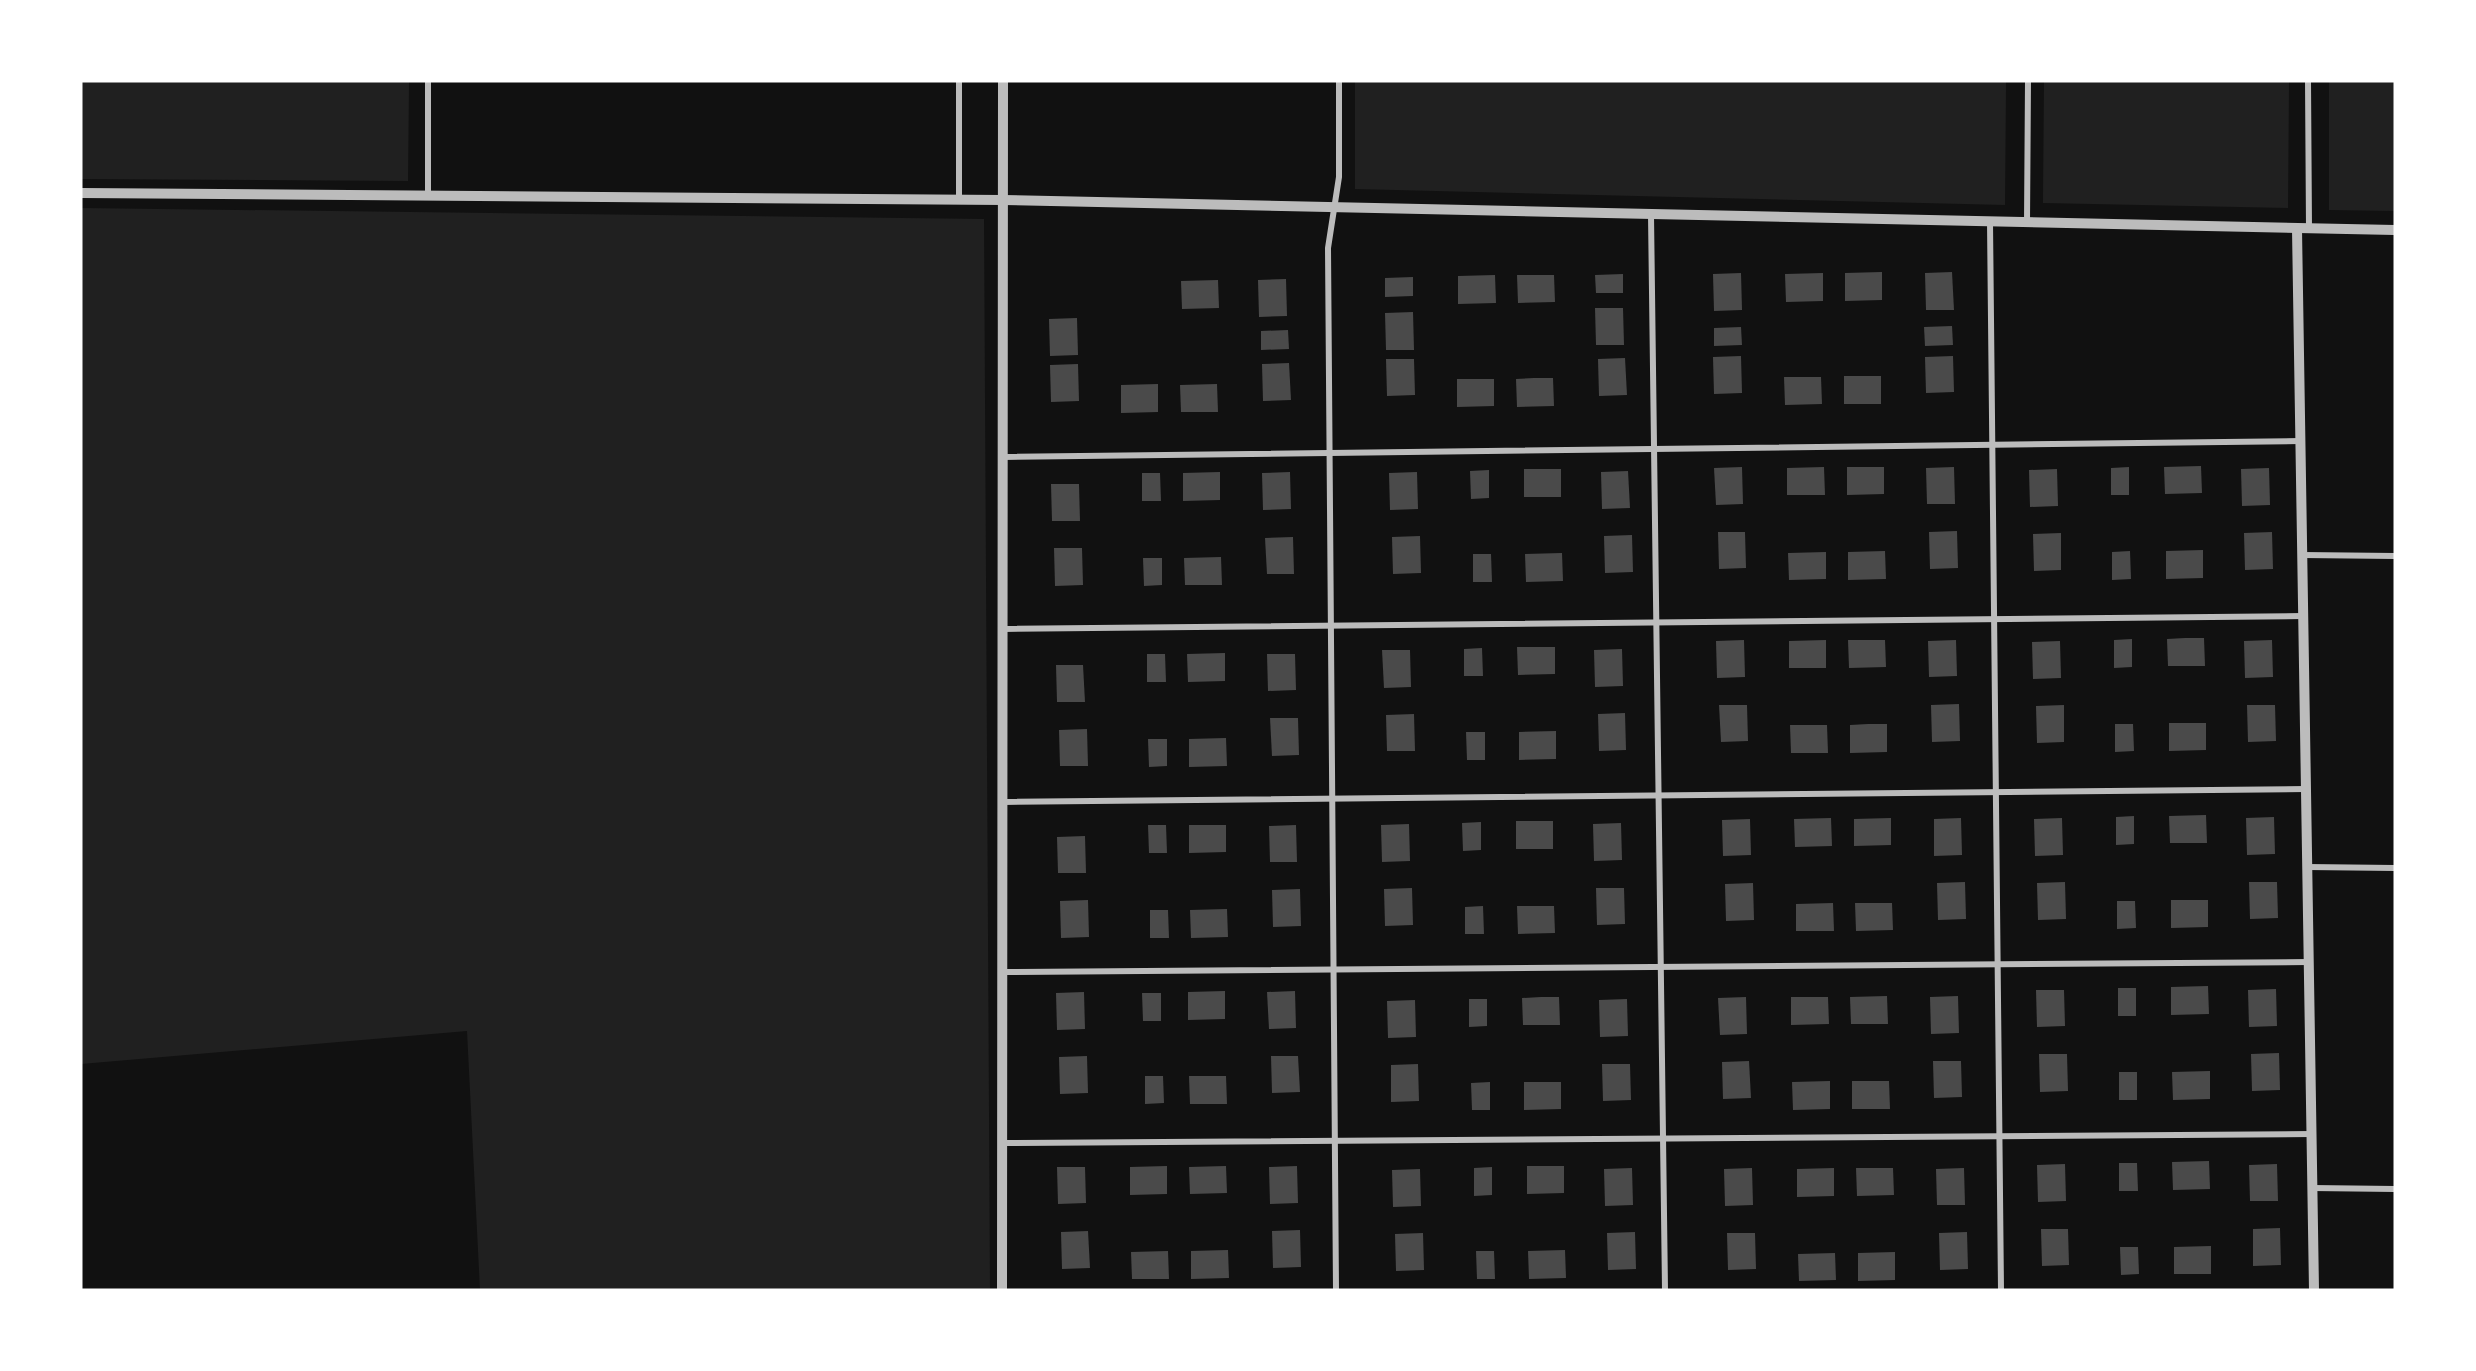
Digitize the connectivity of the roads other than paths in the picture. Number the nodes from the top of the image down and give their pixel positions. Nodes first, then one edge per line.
1 (428, 81) edge
2 (959, 81) edge
3 (1003, 81) edge
4 (1339, 81) edge
5 (2028, 81) edge
6 (2308, 81) edge
7 (81, 193) edge
8 (428, 196) junction
9 (959, 200) junction
10 (1003, 200) junction
11 (1334, 208) junction
12 (1651, 215) junction
13 (1990, 222) junction
14 (2027, 223) junction
15 (2296, 229) junction
16 (2309, 229) junction
17 (2395, 230) edge
18 (2300, 441) junction
19 (1992, 445) junction
20 (1654, 449) junction
21 (1330, 453) junction
22 (1003, 457) junction
23 (2302, 555) junction
24 (2395, 556) edge
25 (2303, 616) junction
26 (1994, 620) junction
27 (1656, 623) junction
28 (1331, 626) junction
29 (1003, 629) junction
30 (2306, 789) junction
31 (1996, 792) junction
32 (1659, 795) junction
33 (1332, 798) junction
34 (1003, 802) junction
35 (2307, 867) junction
36 (2395, 868) edge
37 (2308, 962) junction
38 (1997, 965) junction
39 (1661, 967) junction
40 (1334, 970) junction
41 (1003, 972) junction
42 (2312, 1134) junction
43 (1999, 1136) junction
44 (1663, 1138) junction
45 (1335, 1141) junction
46 (1003, 1143) junction
47 (2313, 1188) junction
48 (2395, 1190) edge
49 (1002, 1290) edge
50 (1336, 1290) edge
51 (1665, 1290) edge
52 (2001, 1290) edge
53 (2314, 1290) edge

1 - 8 street
2 - 9 street
3 - 10 street
4 - 11 street
5 - 14 street
6 - 16 street
7 - 8 street
8 - 9 street
9 - 10 street
10 - 11 street
10 - 22 street
11 - 12 street
11 - 21 street
12 - 13 street
12 - 20 street
13 - 14 street
13 - 19 street
14 - 15 street
15 - 16 street
15 - 18 street
16 - 17 street
18 - 19 street
18 - 23 street
19 - 20 street
19 - 26 street
20 - 21 street
20 - 27 street
21 - 22 street
21 - 28 street
22 - 29 street
23 - 24 street
23 - 25 street
25 - 26 street
25 - 30 street
26 - 27 street
26 - 31 street
27 - 28 street
27 - 32 street
28 - 29 street
28 - 33 street
29 - 34 street
30 - 31 street
30 - 35 street
31 - 32 street
31 - 38 street
32 - 33 street
32 - 39 street
33 - 34 street
33 - 40 street
34 - 41 street
35 - 36 street
35 - 37 street
37 - 38 street
37 - 42 street
38 - 39 street
38 - 43 street
39 - 40 street
39 - 44 street
40 - 41 street
40 - 45 street
41 - 46 street
42 - 43 street
42 - 47 street
43 - 44 street
43 - 52 street
44 - 45 street
44 - 51 street
45 - 46 street
45 - 50 street
46 - 49 street
47 - 48 street
47 - 53 street

